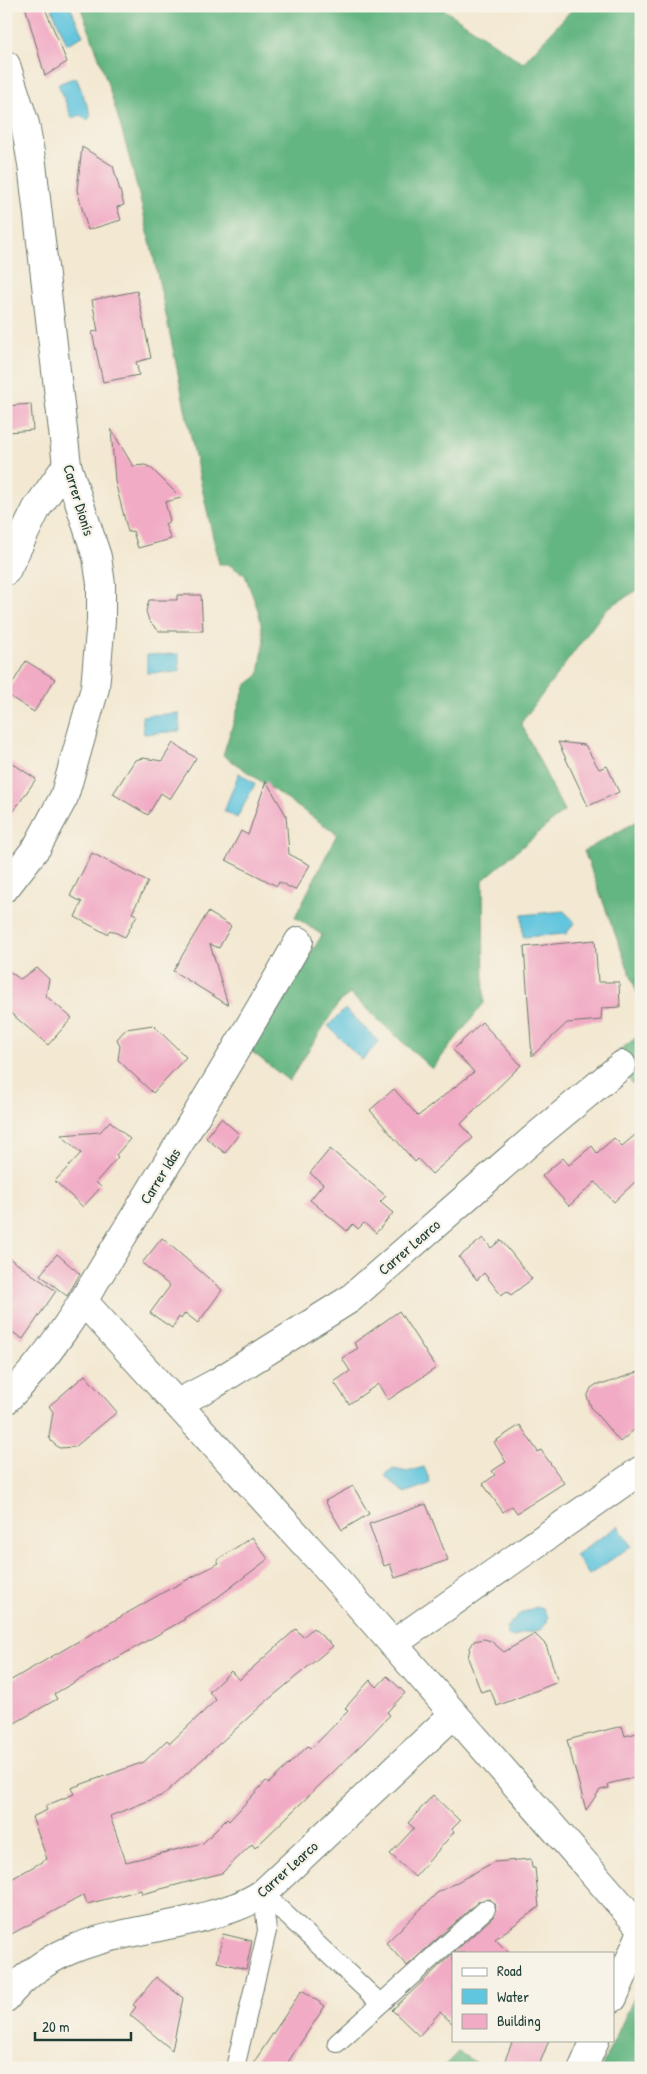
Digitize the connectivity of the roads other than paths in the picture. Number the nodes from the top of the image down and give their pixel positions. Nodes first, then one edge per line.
1 (6, 65) edge
2 (67, 465) junction
3 (6, 571) edge
4 (6, 886) edge
5 (299, 941) dead end
6 (622, 1065) dead end
7 (84, 1302) junction
8 (6, 1400) edge
9 (178, 1403) junction
10 (641, 1470) edge
11 (393, 1644) junction
12 (454, 1714) junction
13 (263, 1893) junction
14 (486, 1909) dead end
15 (641, 1928) edge
16 (641, 1934) edge
17 (614, 1996) edge
18 (6, 1998) edge
19 (380, 2004) junction
20 (594, 2042) edge
21 (336, 2043) dead end
22 (235, 2068) edge
23 (583, 2068) edge

1 - 2 street, Carrer Dionís
2 - 3 street
2 - 4 street, Carrer Dionís
5 - 7 street, Carrer Idas
6 - 9 street, Carrer Learco
7 - 8 street, Carrer Idas
7 - 9 street
9 - 11 street
10 - 11 street
11 - 12 street
12 - 13 street, Carrer Learco
12 - 15 street
13 - 18 street, Carrer Learco
13 - 19 lane
13 - 22 lane
14 - 19 lane
16 - 17 street
19 - 21 lane
20 - 23 street

